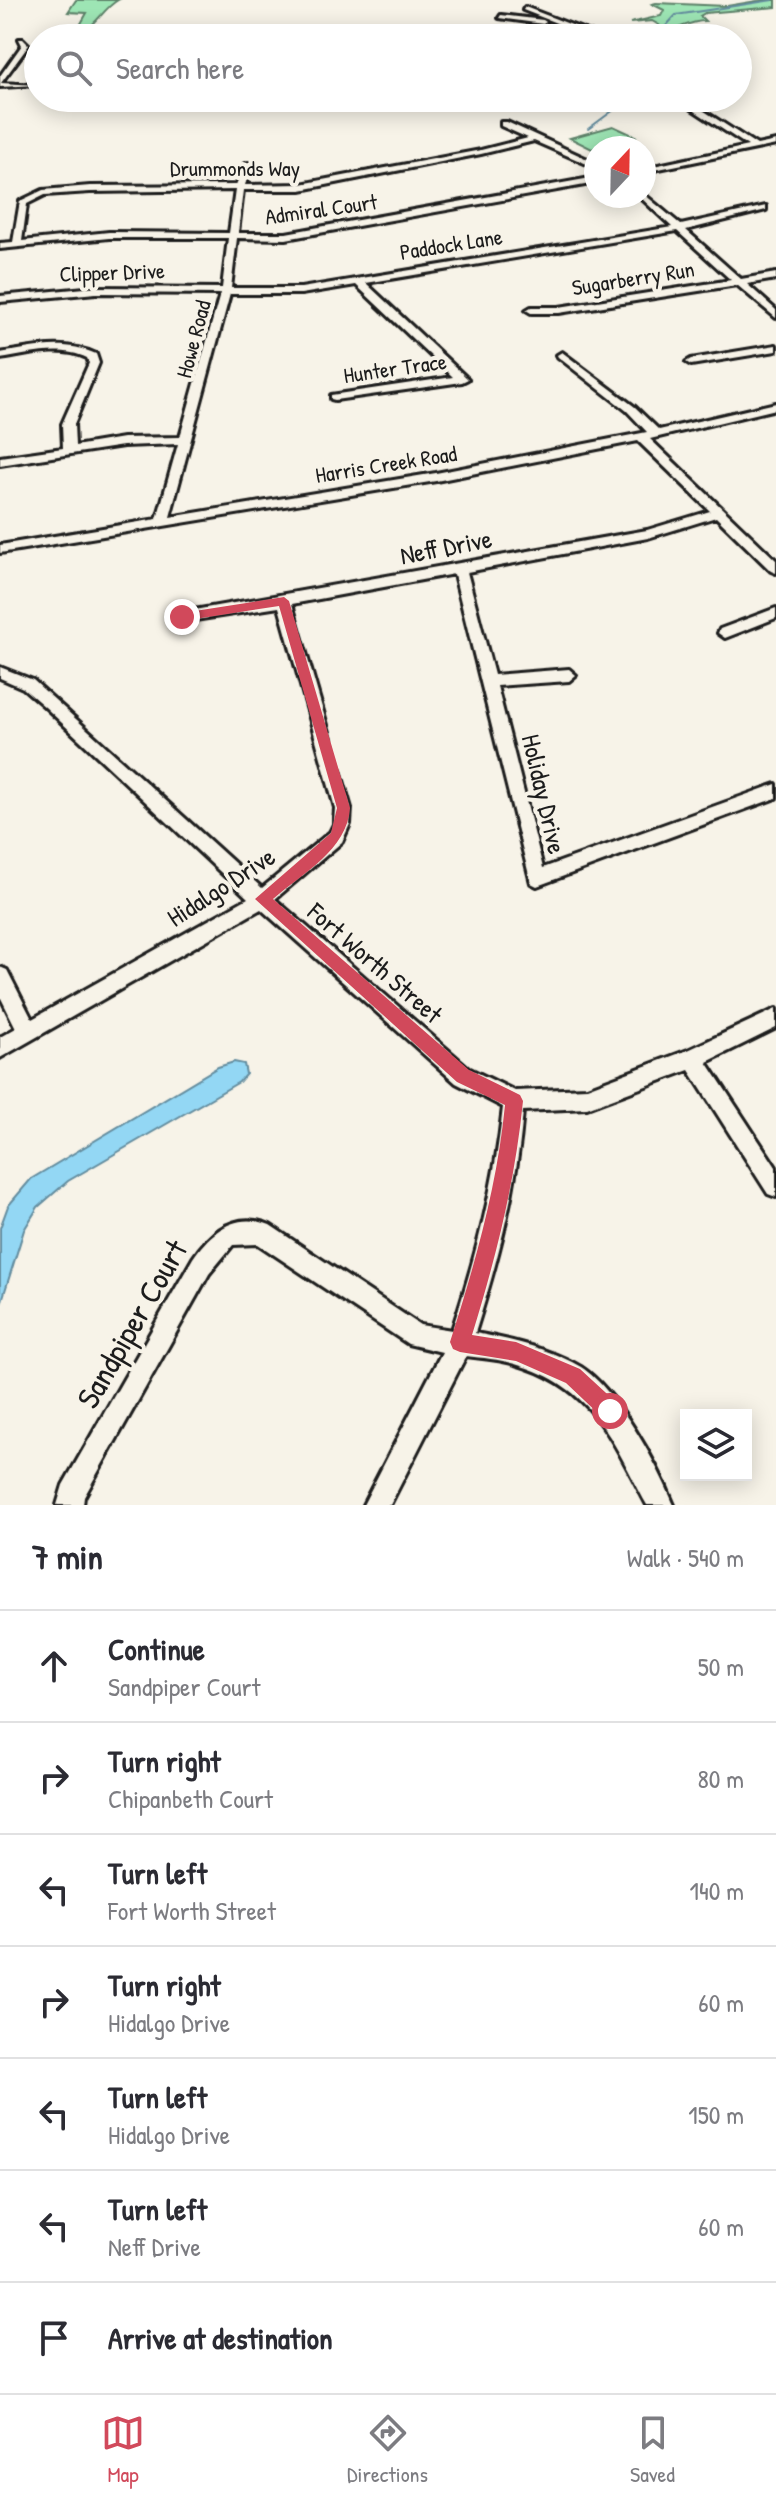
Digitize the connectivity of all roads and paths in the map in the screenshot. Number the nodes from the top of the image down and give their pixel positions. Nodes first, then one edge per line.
1 (525, 9) dead end
2 (534, 13) junction
3 (501, 17) dead end
4 (520, 19) junction
5 (553, 24) edge
6 (561, 24) edge
7 (21, 40) dead end
8 (24, 43) edge
9 (24, 48) edge
10 (0, 83) edge
11 (24, 84) edge
12 (701, 112) edge
13 (504, 124) dead end
14 (536, 138) junction
15 (776, 143) edge
16 (755, 147) junction
17 (584, 160) edge
18 (248, 165) dead end
19 (656, 168) edge
20 (584, 182) edge
21 (239, 189) junction
22 (656, 207) edge
23 (763, 208) dead end
24 (681, 228) junction
25 (234, 236) junction
26 (17, 244) junction
27 (0, 246) edge
28 (776, 276) edge
29 (358, 281) junction
30 (740, 281) junction
31 (226, 291) junction
32 (0, 299) edge
33 (531, 310) dead end
34 (776, 315) edge
35 (776, 348) edge
36 (562, 355) dead end
37 (0, 356) edge
38 (691, 362) dead end
39 (335, 397) dead end
40 (776, 406) edge
41 (656, 434) junction
42 (641, 437) junction
43 (187, 440) junction
44 (69, 450) junction
45 (0, 461) edge
46 (716, 513) junction
47 (163, 520) junction
48 (0, 549) edge
49 (776, 568) edge
50 (460, 569) junction
51 (284, 601) junction
52 (776, 613) edge
53 (182, 617) dead end
54 (725, 633) dead end
55 (0, 672) edge
56 (569, 675) dead end
57 (490, 681) junction
58 (776, 791) edge
59 (262, 899) junction
60 (0, 976) edge
61 (776, 1018) edge
62 (28, 1032) junction
63 (0, 1048) edge
64 (693, 1058) junction
65 (514, 1101) junction
66 (776, 1186) edge
67 (460, 1342) junction
68 (70, 1505) edge
69 (376, 1505) edge
70 (661, 1505) edge

1 - 2 street
2 - 4 street
2 - 6 street
3 - 4 street
4 - 5 street
7 - 8 street
9 - 10 street
10 - 11 street
12 - 16 street
13 - 14 street
14 - 17 street
14 - 21 street, Drummonds Way
15 - 16 street
16 - 19 street
18 - 21 street, Howe Road
20 - 25 street, Admiral Court
21 - 25 street, Howe Road
21 - 26 street, Drummonds Way
22 - 24 street
23 - 24 street, Paddock Lane
24 - 29 street, Paddock Lane
24 - 30 street
25 - 26 street, Admiral Court
25 - 31 street, Howe Road
26 - 27 street, Admiral Court
28 - 30 street, Sugarberry Run
29 - 31 street, Paddock Lane
29 - 39 street, Hunter Trace
30 - 33 street, Sugarberry Run
30 - 34 street
31 - 32 street, Clipper Drive
31 - 43 street, Howe Road
35 - 38 street
36 - 41 street
37 - 44 street
40 - 41 street, Harris Creek Road
41 - 42 street, Harris Creek Road
42 - 46 street
42 - 47 street, Harris Creek Road
43 - 44 street
43 - 47 street, Howe Road
44 - 45 street
46 - 49 street
46 - 50 street, Neff Drive
47 - 48 street, Harris Creek Road
50 - 51 street, Neff Drive
50 - 57 street, Holiday Drive
51 - 53 street, Neff Drive
51 - 59 street, Hidalgo Drive
52 - 54 street
55 - 59 street, Fort Worth Street
56 - 57 street
57 - 58 street, Holiday Drive
59 - 62 street, Hidalgo Drive
59 - 65 street, Fort Worth Street
60 - 62 street
61 - 64 street, Fort Worth Street
62 - 63 street, Hidalgo Drive
64 - 65 street, Fort Worth Street
64 - 66 street
65 - 67 street
67 - 68 street, Sandpiper Court
67 - 69 street
67 - 70 street, Sandpiper Court

